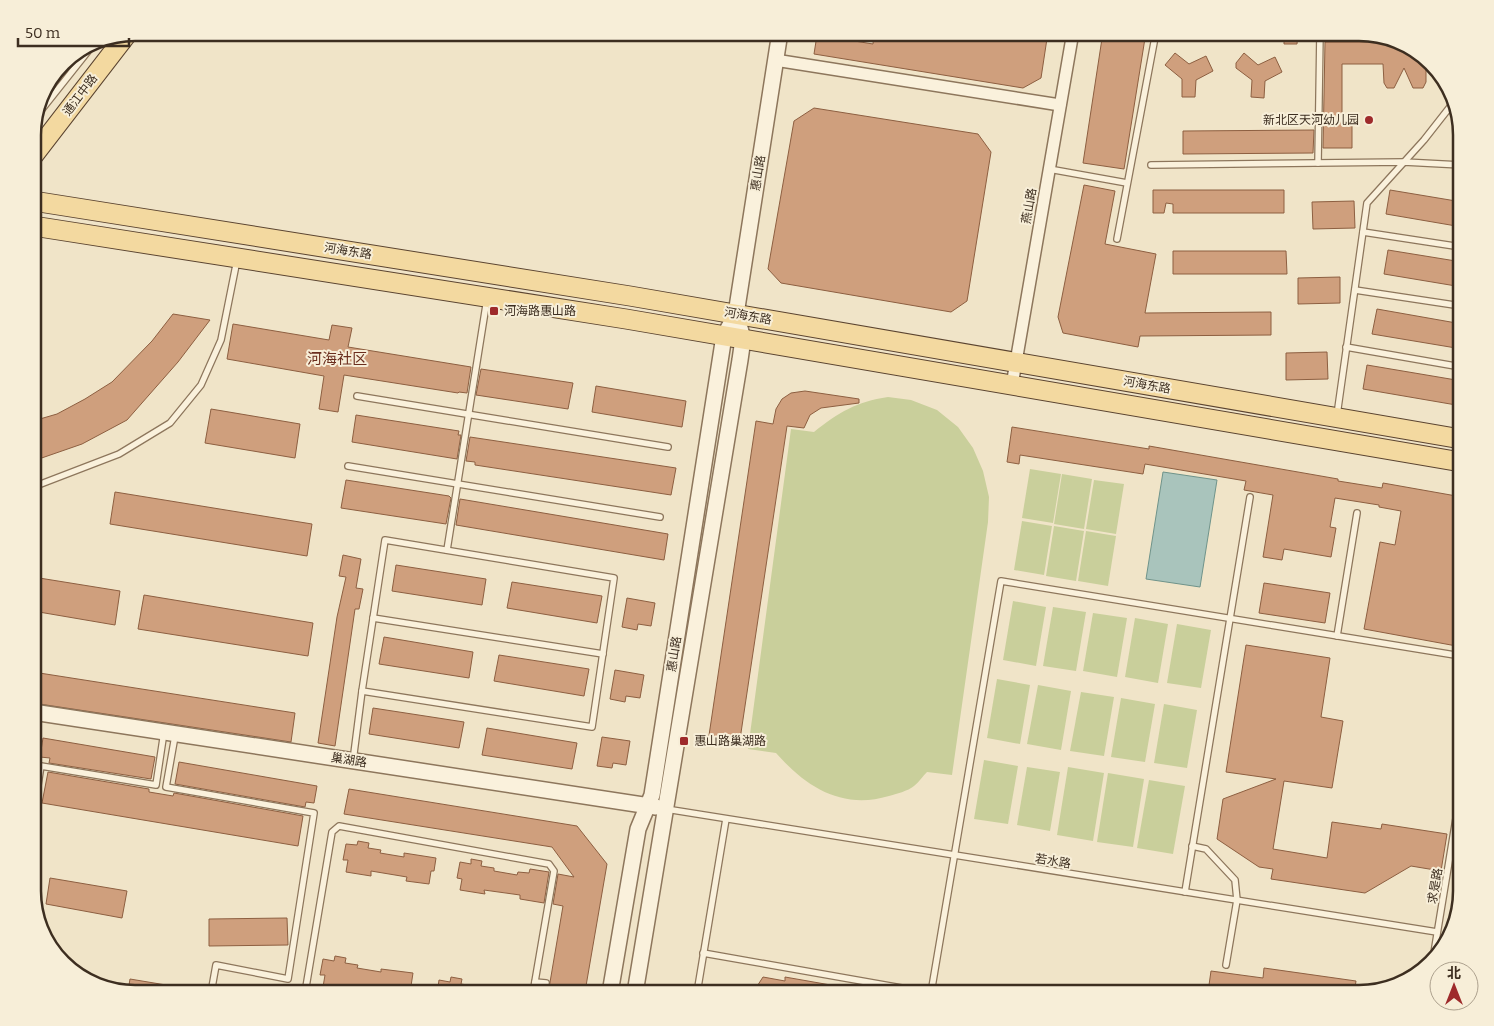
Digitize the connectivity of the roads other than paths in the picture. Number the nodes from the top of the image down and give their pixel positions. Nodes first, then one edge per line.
1 (779, 41) edge
2 (1071, 41) edge
3 (1154, 41) edge
4 (1320, 41) edge
5 (121, 42) edge
6 (84, 56) edge
7 (776, 60) junction
8 (46, 104) edge
9 (1060, 105) junction
10 (1449, 108) edge
11 (41, 146) edge
12 (1404, 162) junction
13 (1318, 163) junction
14 (1151, 165) dead end
15 (1453, 165) edge
16 (1049, 169) junction
17 (1128, 183) junction
18 (41, 202) edge
19 (41, 227) edge
20 (1363, 232) junction
21 (1117, 239) dead end
22 (1453, 245) edge
23 (237, 258) junction
24 (1355, 290) junction
25 (487, 297) junction
26 (1453, 305) edge
27 (736, 314) junction
28 (724, 336) junction
29 (742, 339) junction
30 (1346, 347) junction
31 (1016, 362) junction
32 (1453, 365) edge
33 (1012, 385) junction
34 (357, 396) dead end
35 (469, 414) junction
36 (1336, 417) junction
37 (1453, 436) edge
38 (668, 447) dead end
39 (1453, 460) edge
40 (348, 466) dead end
41 (41, 484) edge
42 (457, 484) junction
43 (1250, 498) dead end
44 (1358, 513) dead end
45 (660, 517) dead end
46 (447, 550) junction
47 (374, 618) junction
48 (1231, 618) junction
49 (1337, 636) junction
50 (603, 654) junction
51 (1453, 655) edge
52 (362, 691) junction
53 (41, 713) edge
54 (169, 733) junction
55 (352, 761) junction
56 (41, 766) edge
57 (647, 806) junction
58 (666, 809) junction
59 (726, 819) junction
60 (1453, 840) edge
61 (1192, 846) junction
62 (956, 856) junction
63 (1185, 892) junction
64 (1236, 900) junction
65 (1437, 932) junction
66 (1435, 946) edge
67 (704, 953) junction
68 (1226, 965) dead end
69 (535, 982) junction
70 (546, 983) dead end
71 (213, 985) edge
72 (306, 985) edge
73 (534, 985) edge
74 (612, 985) edge
75 (637, 985) edge
76 (698, 985) edge
77 (881, 985) edge
78 (933, 985) edge

1 - 7 street, 惠山路
2 - 9 street, 燕山路
3 - 17 lane
4 - 13 lane
5 - 11 main road, 通江中路
6 - 8 lane
7 - 9 street
7 - 27 street, 惠山路
9 - 16 street, 燕山路
10 - 12 lane
12 - 13 lane
12 - 15 lane
12 - 20 lane
13 - 14 lane
16 - 17 lane
16 - 31 street, 燕山路
17 - 21 lane
18 - 27 main road, 河海东路
19 - 23 main road, 河海东路
20 - 22 lane
20 - 24 lane
23 - 25 main road, 河海东路
23 - 41 lane
24 - 26 lane
24 - 30 lane
25 - 28 main road, 河海东路
25 - 35 lane
27 - 28 street, 惠山路
27 - 29 street, 惠山路
27 - 31 main road, 河海东路
28 - 29 main road, 河海东路
28 - 57 street, 惠山路
29 - 33 main road, 河海东路
29 - 58 street, 惠山路
30 - 32 lane
30 - 36 lane
31 - 33 street, 燕山路
31 - 36 main road, 河海东路
33 - 39 main road, 河海东路
34 - 35 lane
35 - 38 lane
35 - 42 lane
36 - 37 main road, 河海东路
40 - 42 lane
42 - 45 lane
42 - 46 lane
43 - 48 lane
44 - 49 lane
46 - 47 lane
46 - 50 lane
47 - 50 lane
47 - 52 lane
48 - 49 lane
48 - 61 lane
48 - 62 lane
49 - 51 lane
50 - 52 lane
52 - 55 lane
53 - 54 street, 巢湖路
54 - 55 street, 巢湖路
54 - 56 lane
54 - 71 lane
55 - 57 street, 巢湖路
57 - 58 street, 巢湖路
57 - 74 street, 惠山路
58 - 59 lane, 若水路
58 - 75 street, 惠山路
59 - 62 lane, 若水路
59 - 67 lane
60 - 65 lane, 求是路
61 - 63 lane
61 - 64 lane
62 - 63 lane, 若水路
62 - 78 lane
63 - 64 lane, 若水路
64 - 65 lane, 若水路
64 - 68 lane
65 - 66 lane, 求是路
67 - 76 lane
67 - 77 lane
69 - 70 lane
69 - 72 lane
69 - 73 lane

